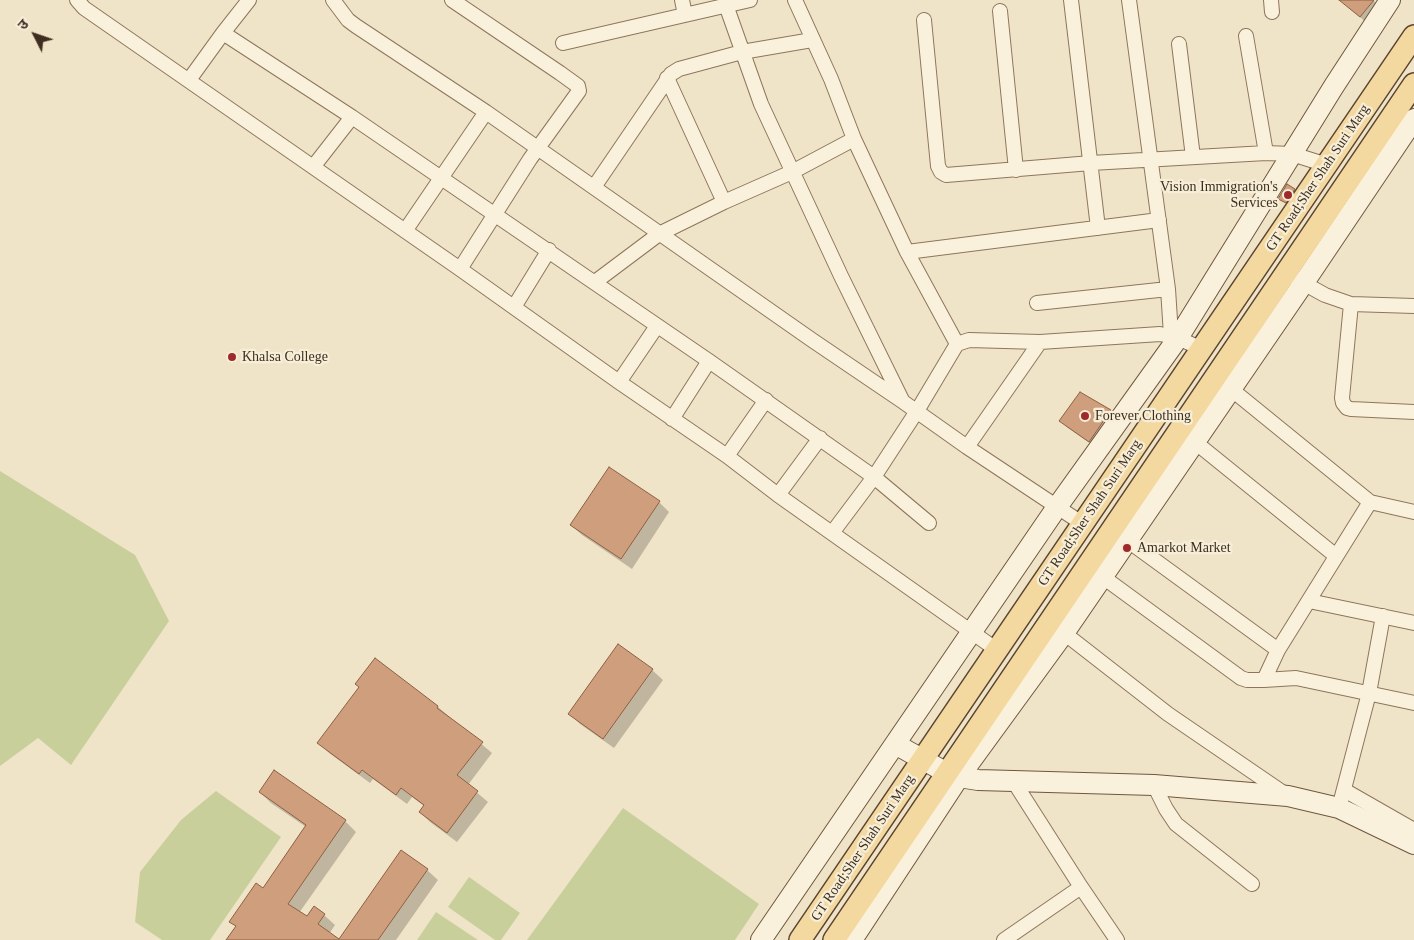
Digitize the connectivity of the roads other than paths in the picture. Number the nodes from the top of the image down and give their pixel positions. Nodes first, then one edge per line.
1 (77, 0) edge
2 (249, 0) edge
3 (333, 0) edge
4 (452, 0) edge
5 (682, 0) edge
6 (750, 0) edge
7 (795, 0) edge
8 (1071, 0) edge
9 (1130, 0) edge
10 (1390, 0) edge
11 (726, 5) junction
12 (1000, 11) dead end
13 (684, 14) junction
14 (924, 20) dead end
15 (223, 32) junction
16 (1246, 36) dead end
17 (1414, 36) edge
18 (812, 40) junction
19 (562, 43) dead end
20 (1179, 44) dead end
21 (742, 52) junction
22 (667, 78) junction
23 (189, 80) junction
24 (1414, 84) edge
25 (486, 112) junction
26 (352, 117) junction
27 (1414, 119) edge
28 (854, 139) junction
29 (538, 148) junction
30 (1266, 153) junction
31 (1292, 154) junction
32 (1193, 157) junction
33 (1151, 160) junction
34 (1091, 163) junction
35 (1327, 165) junction
36 (313, 167) junction
37 (1016, 170) junction
38 (792, 172) junction
39 (441, 179) junction
40 (594, 187) junction
41 (724, 202) junction
42 (494, 215) junction
43 (1159, 220) junction
44 (1098, 228) junction
45 (405, 231) junction
46 (659, 234) junction
47 (549, 250) junction
48 (907, 252) junction
49 (460, 269) junction
50 (1295, 278) junction
51 (595, 282) junction
52 (1168, 289) junction
53 (1037, 303) dead end
54 (1351, 304) junction
55 (1414, 306) edge
56 (514, 307) junction
57 (657, 326) junction
58 (1175, 336) junction
59 (1040, 342) junction
60 (957, 344) junction
61 (1202, 349) junction
62 (709, 361) junction
63 (620, 382) junction
64 (1231, 389) junction
65 (766, 400) junction
66 (902, 401) junction
67 (917, 411) junction
68 (1414, 412) edge
69 (672, 419) junction
70 (820, 438) junction
71 (1196, 442) junction
72 (967, 447) junction
73 (727, 456) junction
74 (874, 477) junction
75 (778, 495) junction
76 (1370, 502) junction
77 (1057, 507) junction
78 (1414, 512) edge
79 (929, 523) dead end
80 (1083, 524) junction
81 (832, 533) junction
82 (1127, 540) junction
83 (1336, 556) junction
84 (1103, 577) junction
85 (1309, 601) junction
86 (1383, 616) junction
87 (1414, 623) edge
88 (972, 632) junction
89 (1064, 633) junction
90 (997, 650) junction
91 (1278, 650) junction
92 (1264, 680) junction
93 (1369, 693) junction
94 (1414, 703) edge
95 (895, 744) junction
96 (924, 760) junction
97 (953, 775) junction
98 (1014, 782) junction
99 (1154, 785) junction
100 (1288, 796) junction
101 (1341, 799) junction
102 (1414, 830) edge
103 (1414, 844) edge
104 (1252, 884) dead end
105 (1081, 887) junction
106 (1114, 939) edge
107 (761, 940) edge
108 (800, 940) edge
109 (834, 940) edge
110 (852, 940) edge
111 (1004, 940) edge

1 - 23 street
2 - 15 street
3 - 25 street
4 - 29 street
5 - 13 street
6 - 11 street
7 - 18 street
8 - 34 street
9 - 33 street
10 - 31 main road
11 - 13 street
11 - 21 street
12 - 37 street
13 - 19 street
14 - 37 street
15 - 23 street
15 - 26 street
16 - 30 street
17 - 35 main road, GT Road;Sher Shah Suri Marg
18 - 21 street
18 - 28 street
20 - 32 street
21 - 22 street
21 - 38 street
22 - 40 street
22 - 41 street
23 - 36 street
24 - 50 main road, GT Road;Sher Shah Suri Marg
25 - 29 street
25 - 39 street
26 - 36 street
26 - 39 street
27 - 50 main road
28 - 38 street
28 - 48 street
29 - 40 street
29 - 42 street
30 - 31 street
30 - 32 street
31 - 35 street
31 - 58 main road
32 - 33 street
33 - 34 street
33 - 43 street
34 - 37 street
34 - 44 street
35 - 61 main road, GT Road;Sher Shah Suri Marg
36 - 45 street
38 - 41 street
38 - 66 street
39 - 42 street
39 - 45 street
40 - 46 street
41 - 46 street
42 - 47 street
42 - 49 street
43 - 44 street
43 - 52 street
44 - 48 street
45 - 49 street
46 - 51 street
46 - 66 street
47 - 51 street
47 - 56 street
48 - 60 street
49 - 56 street
50 - 54 street
50 - 64 main road
50 - 97 main road, GT Road;Sher Shah Suri Marg
51 - 57 street
52 - 53 street
52 - 58 street
54 - 55 street
54 - 68 street
56 - 63 street
57 - 62 street
57 - 63 street
58 - 59 street
58 - 61 street
58 - 77 main road
59 - 60 street
59 - 72 street
60 - 67 street
61 - 80 main road, GT Road;Sher Shah Suri Marg
62 - 65 street
62 - 69 street
63 - 69 street
64 - 71 main road
64 - 76 street
65 - 70 street
65 - 73 street
66 - 67 street
67 - 72 street
67 - 74 street
69 - 73 street
70 - 74 street
70 - 75 street
71 - 82 main road
71 - 83 street
72 - 77 street
73 - 75 street
74 - 79 street
74 - 81 street
75 - 81 street
76 - 78 street
76 - 83 street
77 - 80 street
77 - 88 main road
80 - 90 main road, GT Road;Sher Shah Suri Marg
81 - 88 street
82 - 84 main road
82 - 91 street
83 - 85 street
84 - 89 main road
84 - 92 street
85 - 86 street
85 - 91 street
86 - 87 street
86 - 93 street
88 - 90 street
88 - 95 main road
89 - 97 main road
89 - 100 street
90 - 96 main road, GT Road;Sher Shah Suri Marg
91 - 92 street
92 - 93 street
93 - 94 street
93 - 101 street
95 - 96 main road
95 - 107 main road
96 - 97 main road
96 - 108 main road, GT Road;Sher Shah Suri Marg
97 - 98 main road
97 - 109 main road, GT Road;Sher Shah Suri Marg
97 - 110 main road
98 - 99 main road
98 - 105 street
99 - 100 main road
99 - 104 street
100 - 101 main road
101 - 102 street
101 - 103 main road
105 - 106 street
105 - 111 street

